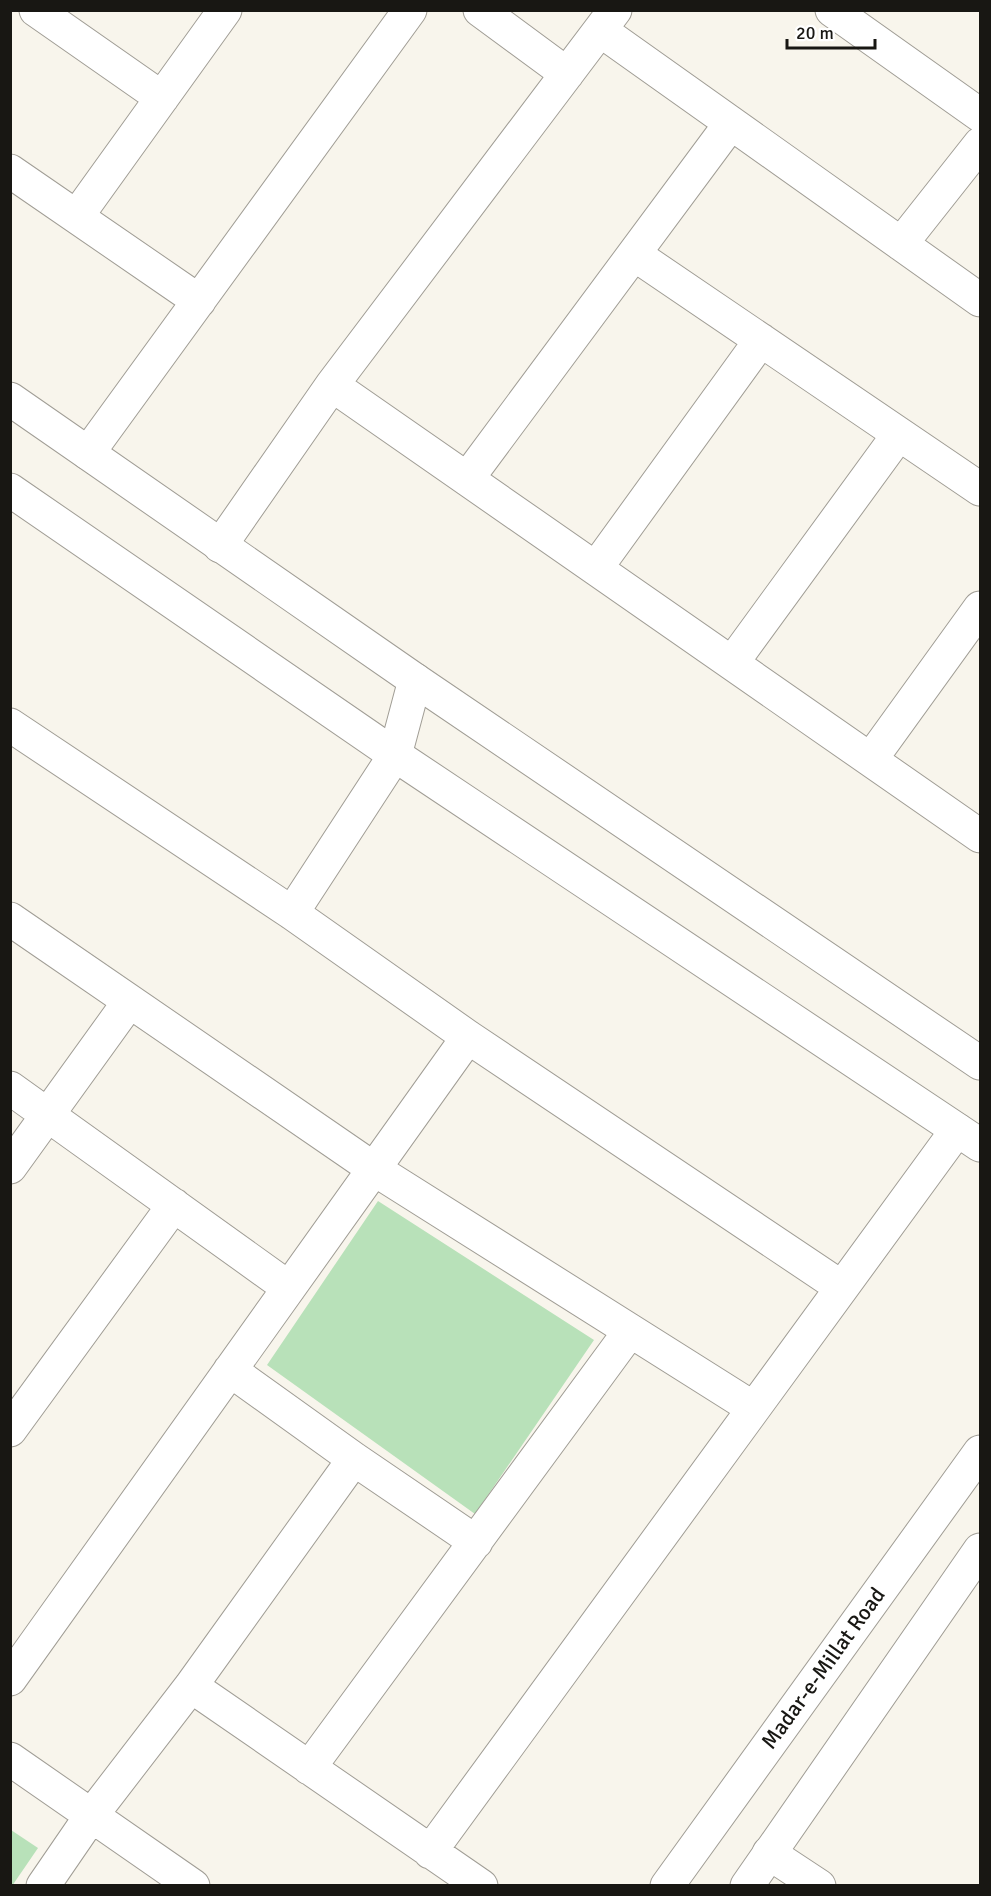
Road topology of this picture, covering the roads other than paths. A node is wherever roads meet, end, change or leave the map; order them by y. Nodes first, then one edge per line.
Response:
1 (36, 10) edge
2 (225, 10) edge
3 (410, 10) edge
4 (480, 10) edge
5 (832, 10) edge
6 (607, 20) edge
7 (567, 74) junction
8 (162, 98) junction
9 (981, 115) edge
10 (731, 123) junction
11 (981, 144) edge
12 (10, 171) edge
13 (76, 216) junction
14 (901, 244) junction
15 (634, 254) junction
16 (981, 300) edge
17 (199, 301) junction
18 (761, 340) junction
19 (332, 385) junction
20 (10, 399) edge
21 (899, 434) junction
22 (88, 453) junction
23 (467, 479) junction
24 (981, 489) edge
25 (10, 490) edge
26 (220, 546) junction
27 (596, 568) junction
28 (981, 608) edge
29 (732, 663) junction
30 (415, 680) junction
31 (10, 726) edge
32 (395, 755) junction
33 (871, 759) junction
34 (981, 836) edge
35 (292, 913) junction
36 (10, 919) edge
37 (129, 1002) junction
38 (468, 1037) junction
39 (981, 1063) edge
40 (10, 1088) edge
41 (48, 1115) junction
42 (969, 1138) edge
43 (10, 1167) edge
44 (374, 1169) junction
45 (174, 1205) junction
46 (841, 1287) junction
47 (289, 1288) junction
48 (630, 1331) junction
49 (230, 1370) junction
50 (753, 1408) junction
51 (10, 1430) edge
52 (981, 1452) edge
53 (354, 1459) junction
54 (476, 1542) junction
55 (981, 1550) edge
56 (10, 1679) edge
57 (191, 1686) junction
58 (10, 1759) edge
59 (309, 1768) junction
60 (91, 1816) junction
61 (430, 1852) junction
62 (769, 1853) junction
63 (43, 1886) edge
64 (193, 1886) edge
65 (481, 1886) edge
66 (667, 1886) edge
67 (747, 1886) edge
68 (819, 1886) edge

1 - 8 street
2 - 8 street
3 - 17 street
4 - 7 street
5 - 9 street
6 - 7 street
6 - 10 street
7 - 19 street
8 - 13 street
10 - 14 street
10 - 15 street
11 - 14 street
12 - 13 street
13 - 17 street
14 - 16 street
15 - 18 street
15 - 23 street
17 - 22 street
18 - 21 street
18 - 27 street
19 - 23 street
19 - 26 street
20 - 22 street
21 - 24 street
21 - 29 street
22 - 26 street
23 - 27 street
25 - 32 street
26 - 30 street
27 - 29 street
28 - 33 street
29 - 33 street
30 - 32 street
30 - 39 street
31 - 35 street
32 - 35 street
32 - 42 street
33 - 34 street
35 - 38 street
36 - 37 street
37 - 41 street
37 - 44 street
38 - 44 street
38 - 46 street
40 - 41 street
41 - 43 street
41 - 45 street
42 - 46 street
44 - 47 street
44 - 48 street
45 - 47 street
45 - 51 street
46 - 50 street
47 - 49 street
48 - 50 street
48 - 54 street
49 - 53 street
49 - 56 street
50 - 61 street
52 - 66 street, Madar-e-Millat Road
53 - 54 street
53 - 57 street
54 - 59 street
55 - 62 street
57 - 59 street
57 - 60 street
58 - 60 street
59 - 61 street
60 - 63 street
60 - 64 street
61 - 65 street
62 - 67 street
62 - 68 street

